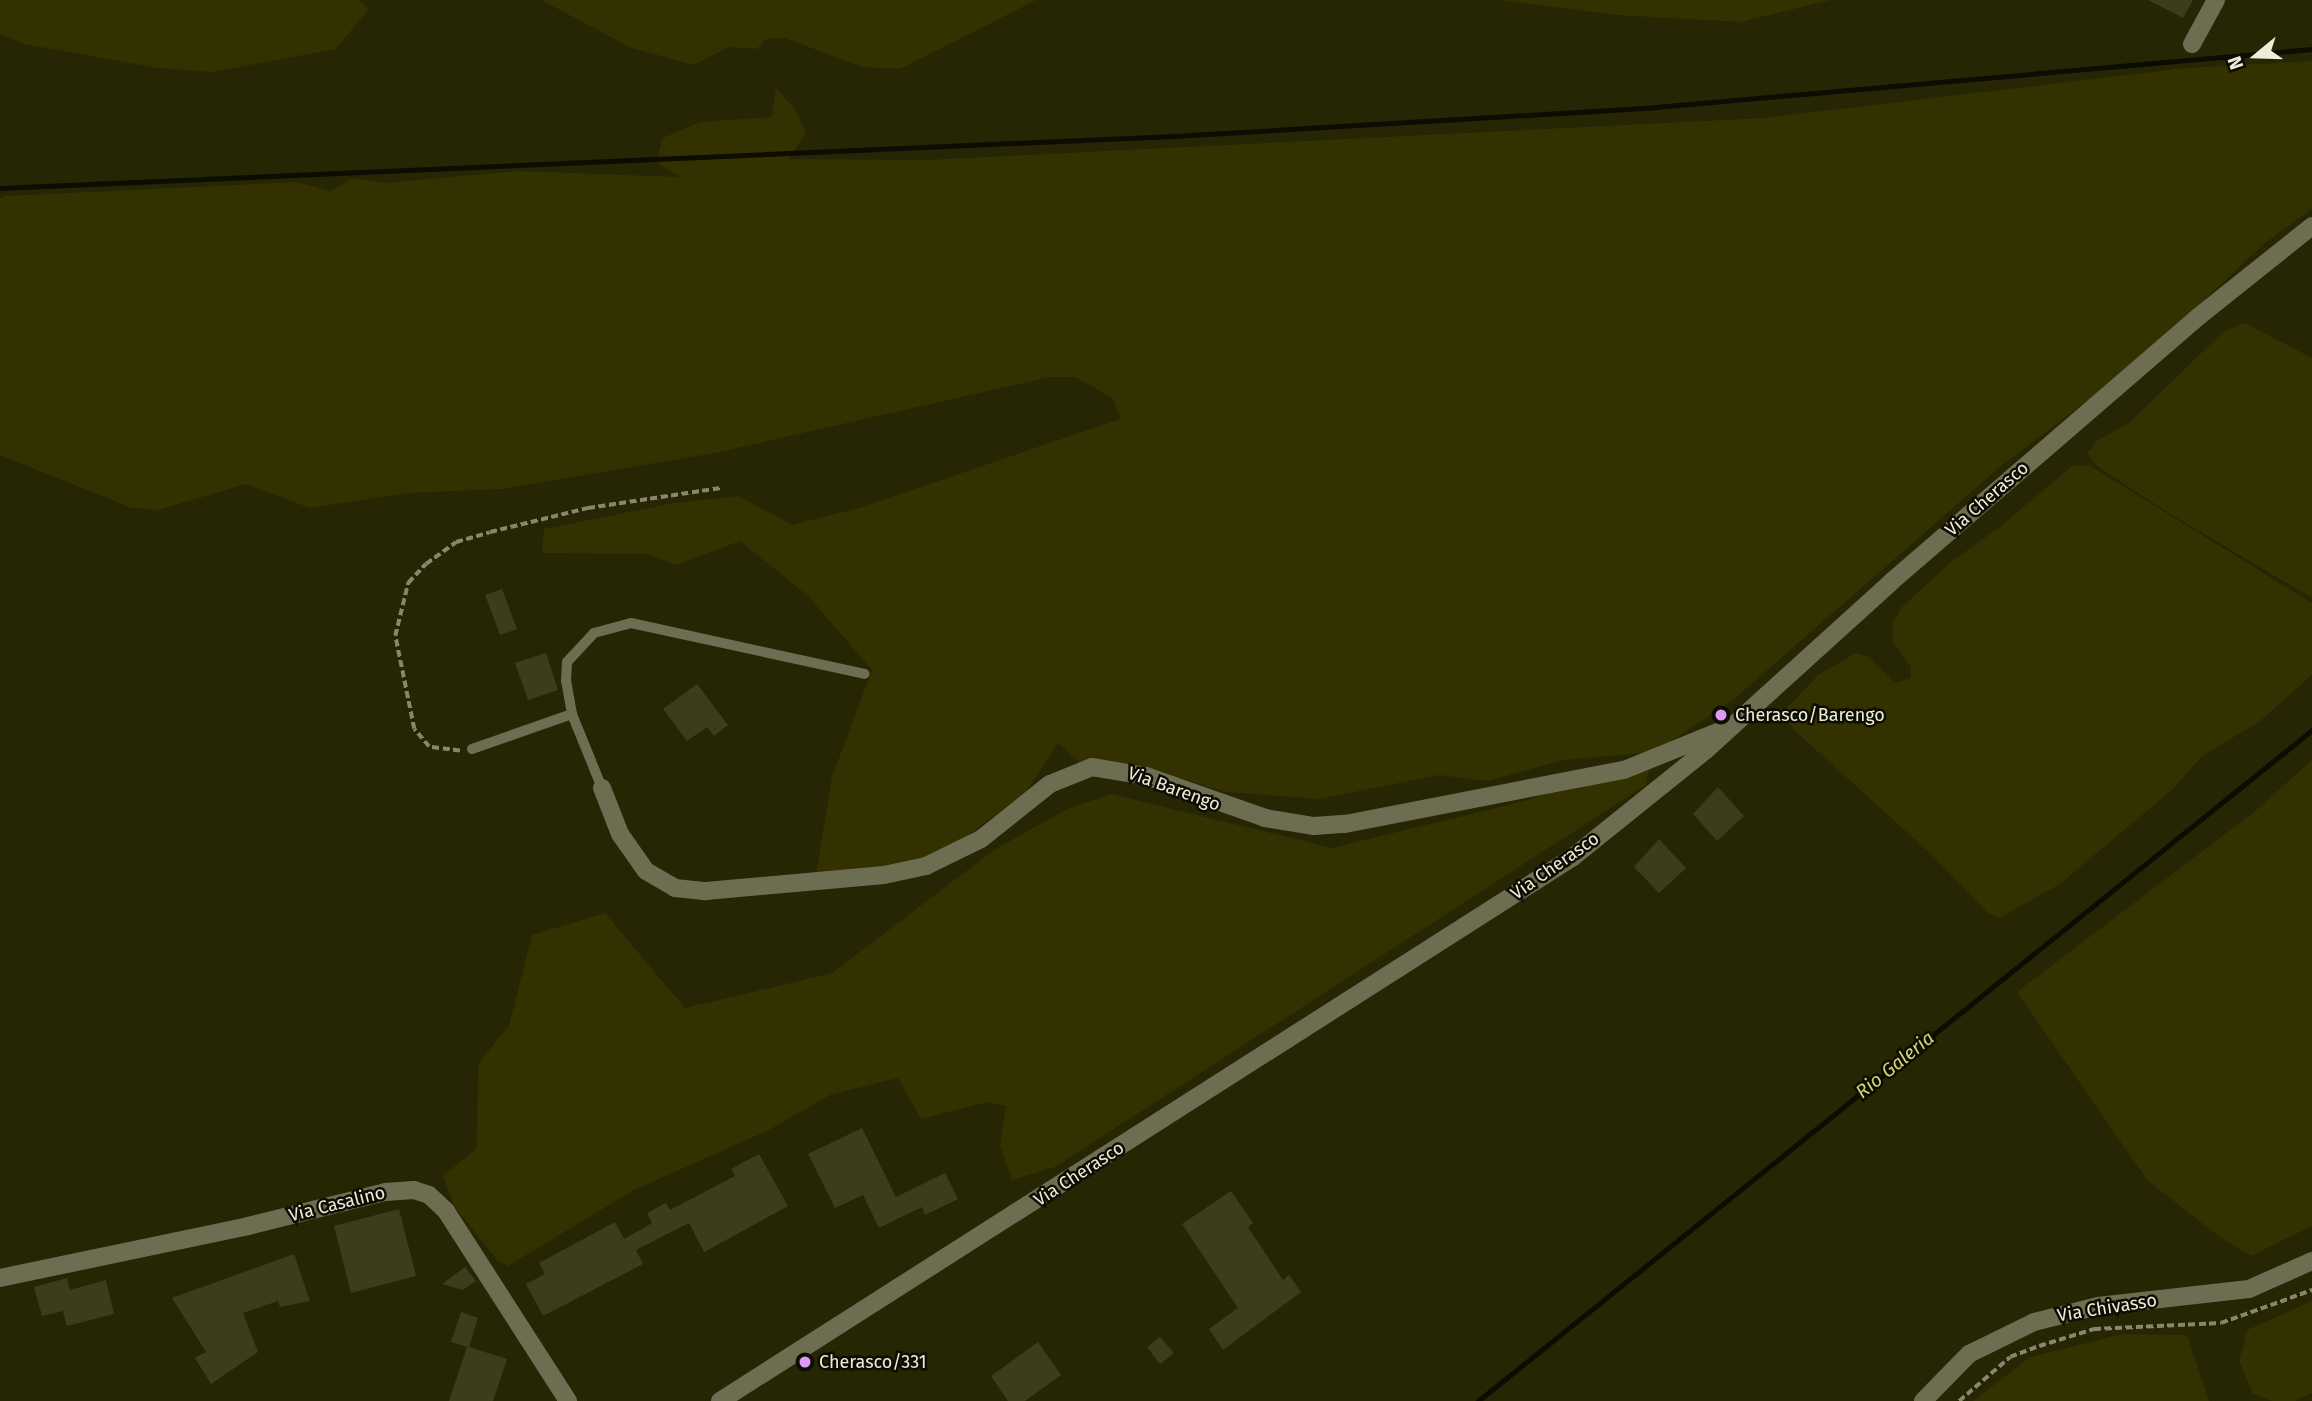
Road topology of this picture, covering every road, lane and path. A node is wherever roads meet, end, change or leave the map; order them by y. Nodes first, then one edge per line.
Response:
1 (2216, 0) edge
2 (2192, 44) dead end
3 (2312, 226) edge
4 (720, 488) dead end
5 (864, 674) dead end
6 (572, 714) junction
7 (1733, 726) junction
8 (472, 749) joint
9 (602, 788) joint
10 (2312, 1261) edge
11 (0, 1278) edge
12 (2312, 1290) edge
13 (568, 1401) edge
14 (720, 1401) edge
15 (1923, 1401) edge
16 (1959, 1401) edge

1 - 2 street
3 - 7 street, Via Cherasco
4 - 8 path
5 - 6 lane
6 - 8 lane
6 - 9 lane
7 - 9 street, Via Barengo
7 - 14 street, Via Cherasco
10 - 15 street, Via Chivasso
11 - 13 street, Via Casalino
12 - 16 path

